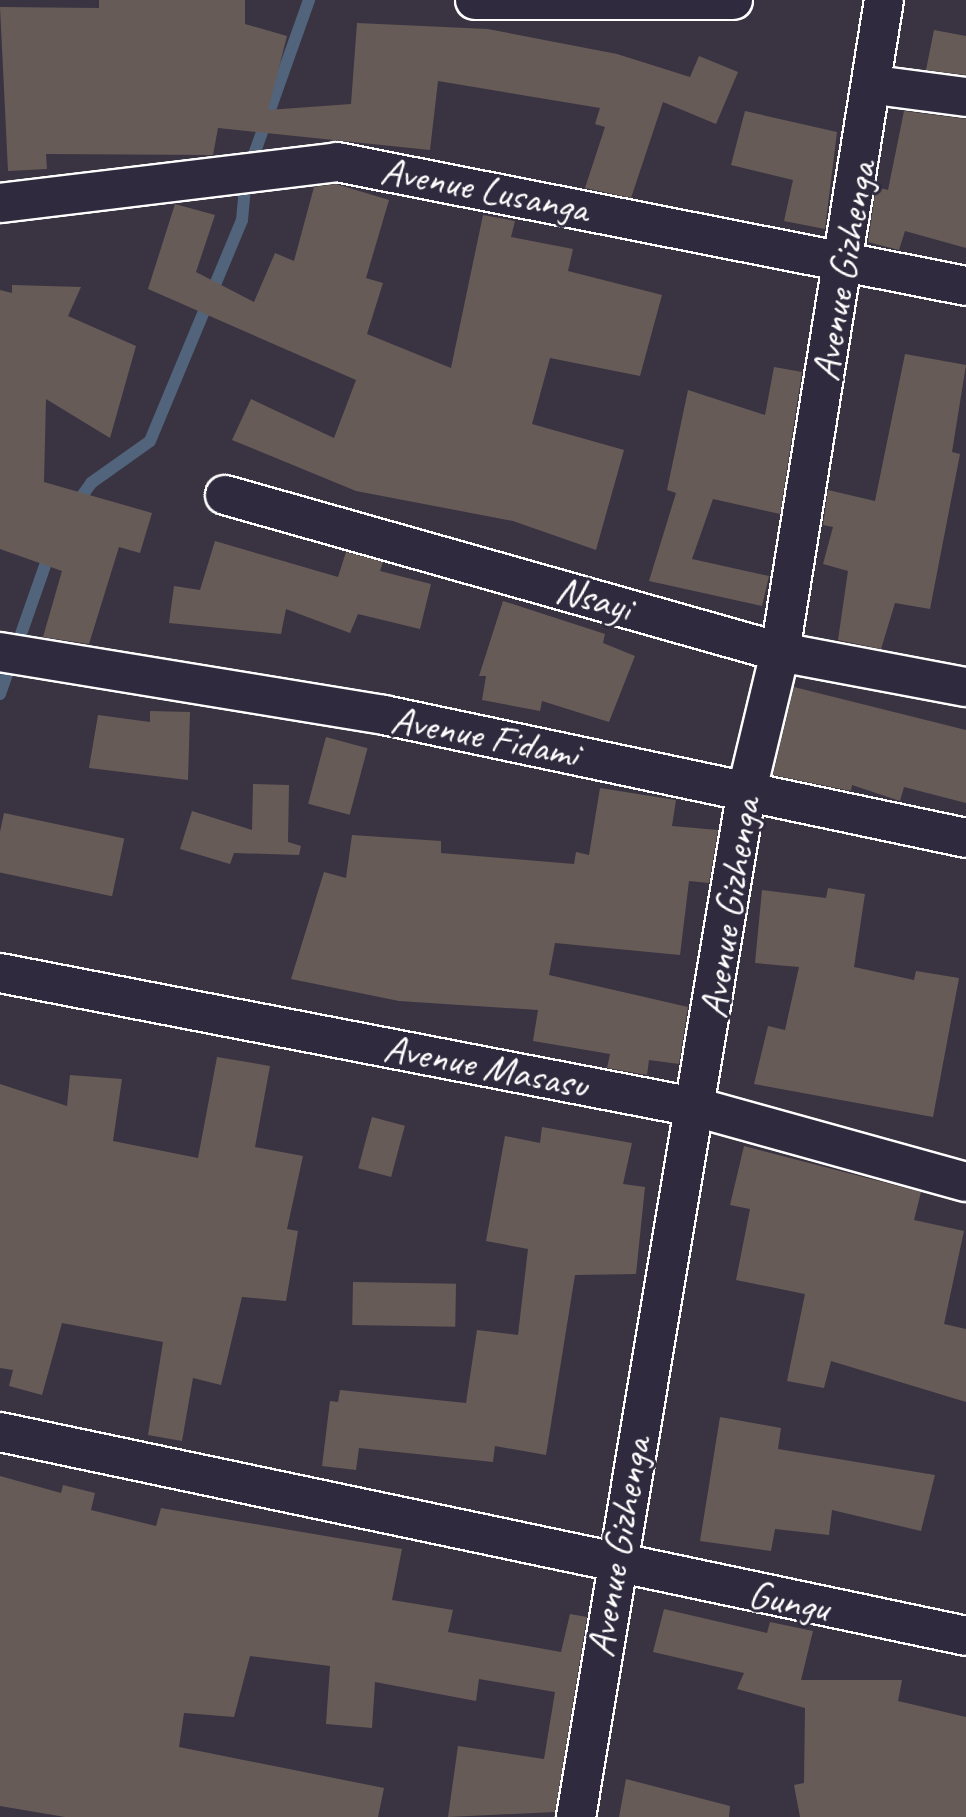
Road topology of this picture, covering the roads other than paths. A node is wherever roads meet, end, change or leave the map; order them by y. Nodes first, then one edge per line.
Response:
1 (475, 0) edge
2 (733, 0) edge
3 (884, 0) edge
4 (875, 85) junction
5 (966, 97) edge
6 (0, 203) edge
7 (843, 263) junction
8 (966, 286) edge
9 (225, 495) dead end
10 (0, 652) edge
11 (780, 652) junction
12 (966, 687) edge
13 (746, 794) junction
14 (966, 838) edge
15 (0, 973) edge
16 (699, 1108) junction
17 (966, 1182) edge
18 (0, 1432) edge
19 (612, 1566) junction
20 (966, 1636) edge
21 (576, 1817) edge

1 - 2 street
3 - 4 street, Avenue Gizhenga
4 - 5 street
4 - 7 street, Avenue Gizhenga
6 - 7 street, Avenue Lusanga
7 - 8 street, Avenue Lusanga
7 - 11 street, Avenue Gizhenga
9 - 11 street, Nsayi
10 - 13 street, Avenue Fidami
11 - 12 street, Nsayi
11 - 13 street, Avenue Gizhenga
13 - 14 street, Avenue Fidami
13 - 16 street, Avenue Gizhenga
15 - 16 street, Avenue Masasu
16 - 17 street, Avenue Masasu
16 - 19 street, Avenue Gizhenga
18 - 19 street, Gungu
19 - 20 street, Gungu
19 - 21 street, Avenue Gizhenga

